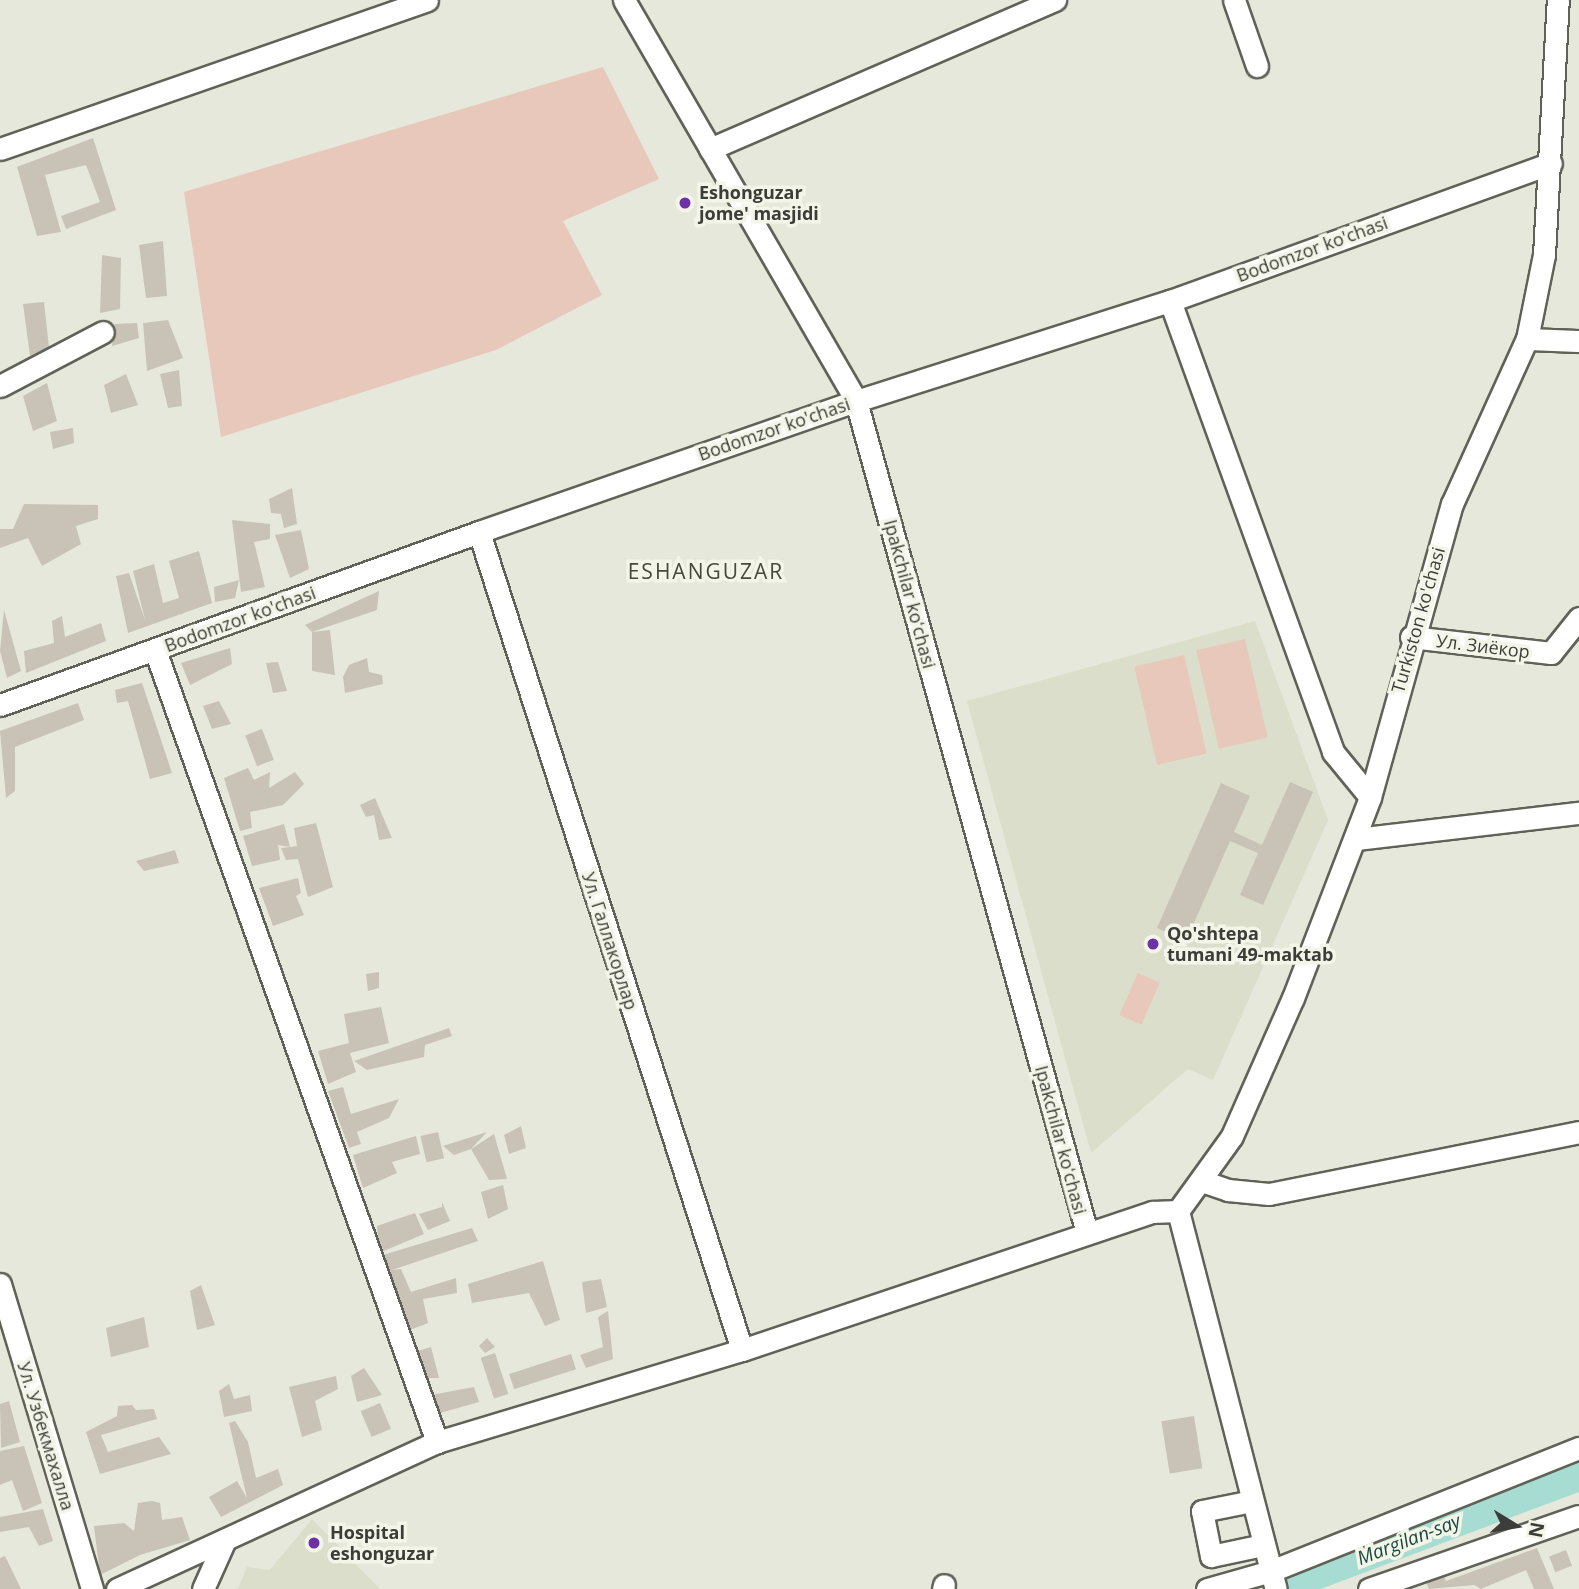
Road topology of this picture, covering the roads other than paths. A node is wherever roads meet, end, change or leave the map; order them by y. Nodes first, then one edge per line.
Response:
1 (427, 0) edge
2 (624, 0) edge
3 (1055, 0) edge
4 (1234, 0) edge
5 (1558, 0) edge
6 (1257, 66) dead end
7 (0, 149) edge
8 (710, 149) junction
9 (1551, 163) junction
10 (1170, 301) junction
11 (103, 332) dead end
12 (1527, 339) junction
13 (1579, 341) edge
14 (0, 386) edge
15 (856, 401) junction
16 (479, 532) junction
17 (1579, 618) edge
18 (1411, 637) junction
19 (155, 650) junction
20 (0, 705) edge
21 (1370, 797) junction
22 (1579, 813) edge
23 (1356, 839) junction
24 (1579, 1132) edge
25 (1202, 1181) junction
26 (1178, 1211) junction
27 (1087, 1233) junction
28 (0, 1284) edge
29 (742, 1350) junction
30 (437, 1442) junction
31 (1579, 1448) edge
32 (1252, 1501) junction
33 (1579, 1516) edge
34 (224, 1542) junction
35 (1211, 1556) junction
36 (1269, 1566) edge
37 (1214, 1587) edge
38 (92, 1589) edge
39 (117, 1589) edge
40 (203, 1589) edge
41 (1369, 1589) edge

1 - 7 street
2 - 8 street, Ipakchilar koʻchasi
3 - 8 street
4 - 6 street
5 - 9 street, Turkiston ko'chasi
8 - 15 street, Ipakchilar koʻchasi
9 - 10 street, Bodomzor ko'chasi
9 - 12 street, Turkiston ko'chasi
10 - 15 street, Bodomzor ko'chasi
10 - 21 street
11 - 14 street
12 - 13 street
12 - 18 street, Turkiston ko'chasi
15 - 16 street, Bodomzor ko'chasi
15 - 27 street, Ipakchilar koʻchasi
16 - 19 street, Bodomzor ko'chasi
16 - 29 street, Ул. Галлакорлар
17 - 18 street, Ул. Зиёкор
18 - 21 street, Turkiston ko'chasi
19 - 20 street, Bodomzor ko'chasi
19 - 30 street
21 - 23 street, Turkiston ko'chasi
22 - 23 street
23 - 25 street, Turkiston ko'chasi
24 - 25 street
25 - 26 street, Turkiston ko'chasi
26 - 27 street
26 - 32 street
27 - 29 street
28 - 38 street, Ул. Узбекмахалла
29 - 30 street
30 - 34 street
31 - 36 street
32 - 35 street
32 - 36 street
33 - 41 street
34 - 39 street
34 - 40 street
35 - 36 street
35 - 37 street
36 - 37 street

